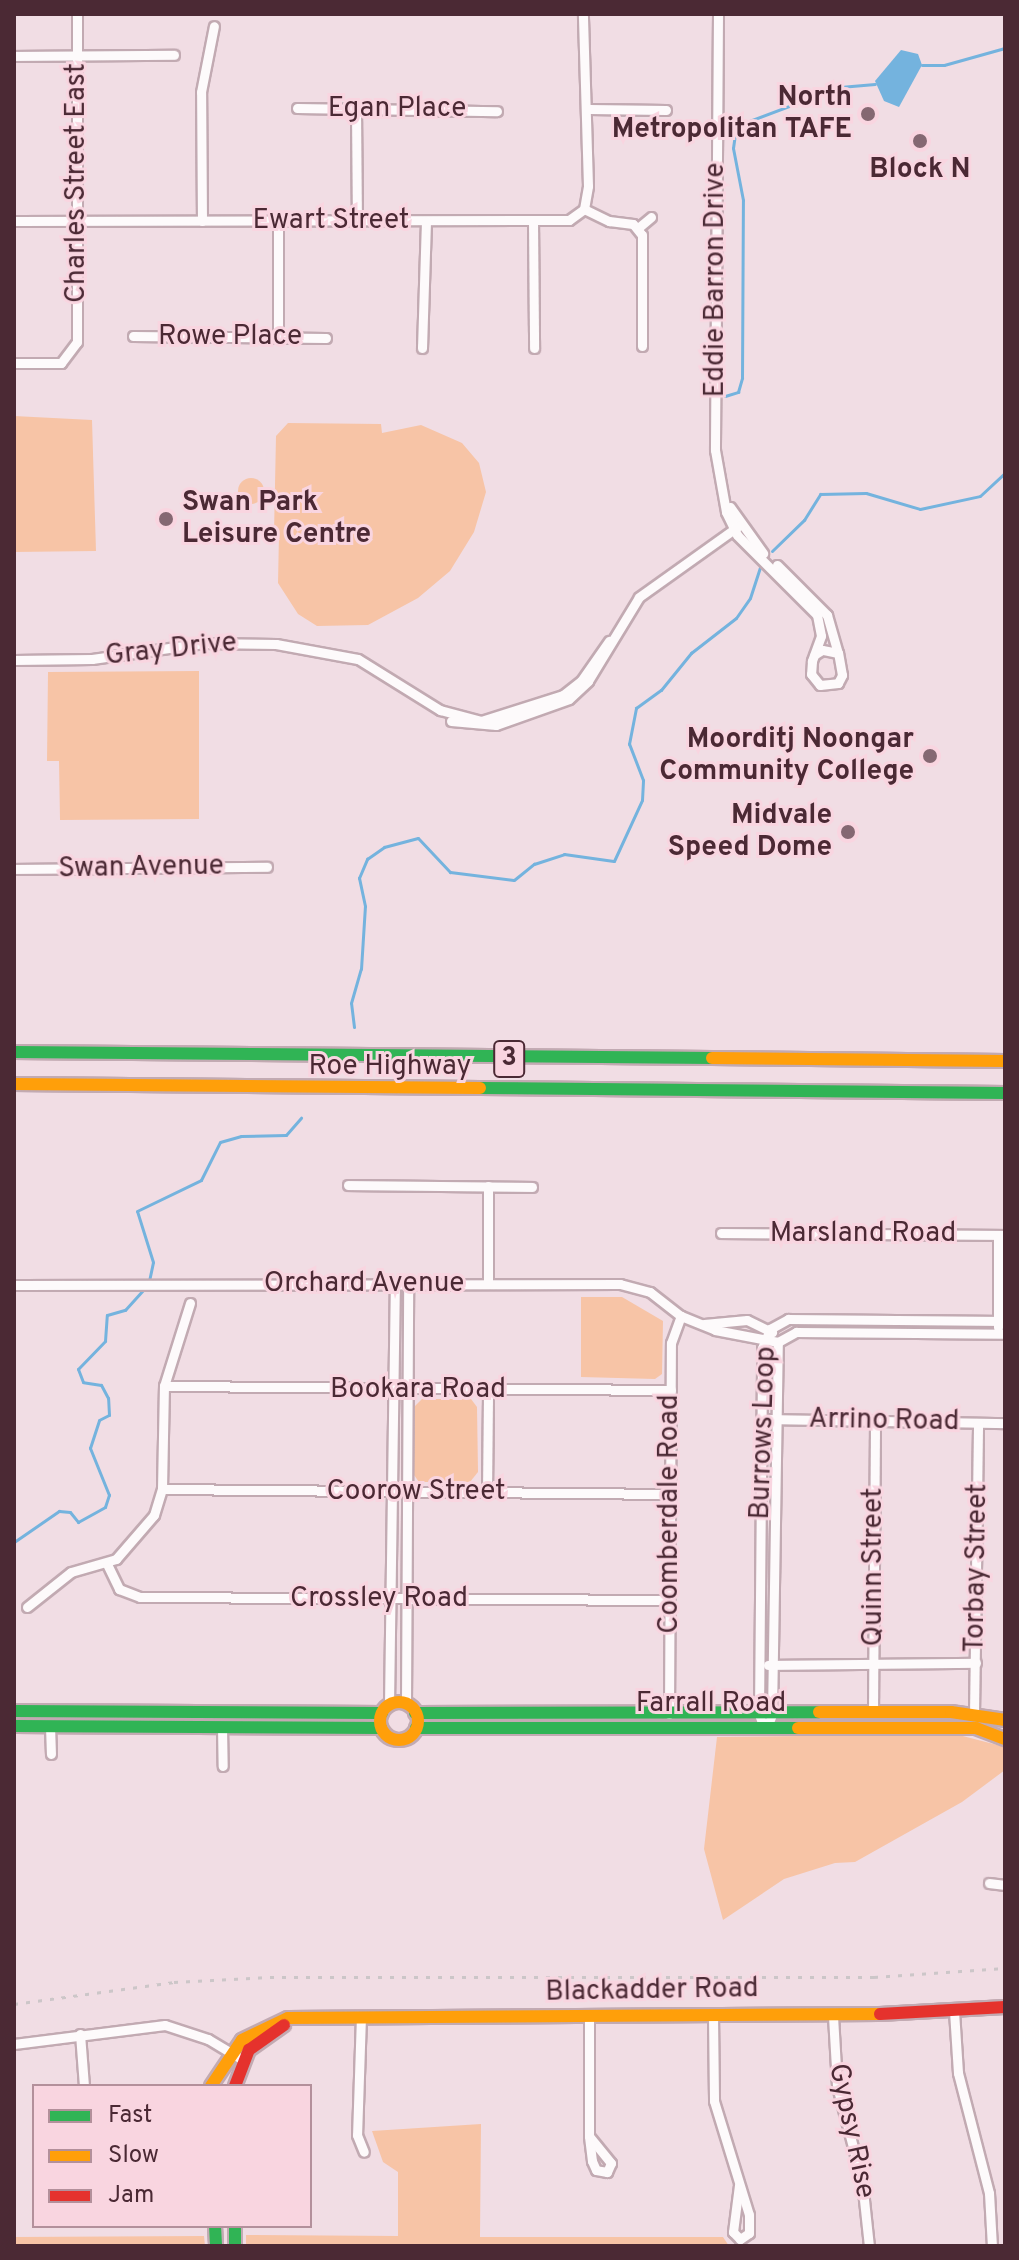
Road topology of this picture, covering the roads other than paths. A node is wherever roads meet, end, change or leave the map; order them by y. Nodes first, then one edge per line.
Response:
1 (77, 14) edge
2 (595, 14) edge
3 (718, 14) edge
4 (583, 15) edge
5 (214, 26) dead end
6 (174, 55) dead end
7 (14, 56) edge
8 (78, 56) junction
9 (297, 108) dead end
10 (589, 109) junction
11 (356, 110) junction
12 (666, 110) dead end
13 (497, 111) dead end
14 (584, 209) junction
15 (651, 217) dead end
16 (357, 220) junction
17 (14, 221) edge
18 (76, 221) junction
19 (202, 221) junction
20 (278, 221) junction
21 (426, 221) junction
22 (533, 221) junction
23 (638, 228) junction
24 (278, 335) junction
25 (133, 336) dead end
26 (326, 338) dead end
27 (642, 346) dead end
28 (422, 348) dead end
29 (534, 348) dead end
30 (14, 363) edge
31 (739, 530) junction
32 (838, 653) junction
33 (814, 655) junction
34 (14, 660) edge
35 (267, 867) dead end
36 (14, 869) edge
37 (14, 1052) edge
38 (1005, 1061) edge
39 (14, 1084) edge
40 (1005, 1093) edge
41 (348, 1185) dead end
42 (488, 1186) junction
43 (532, 1187) dead end
44 (721, 1233) dead end
45 (1002, 1235) edge
46 (488, 1283) junction
47 (14, 1285) edge
48 (395, 1285) junction
49 (408, 1285) junction
50 (190, 1303) dead end
51 (681, 1316) junction
52 (813, 1319) junction
53 (857, 1320) junction
54 (906, 1320) junction
55 (950, 1321) junction
56 (1001, 1321) edge
57 (812, 1332) junction
58 (857, 1333) junction
59 (905, 1333) junction
60 (767, 1334) junction
61 (950, 1334) junction
62 (1001, 1334) edge
63 (779, 1341) junction
64 (164, 1386) junction
65 (394, 1390) junction
66 (407, 1390) junction
67 (671, 1390) junction
68 (488, 1391) junction
69 (762, 1419) junction
70 (774, 1419) junction
71 (875, 1421) junction
72 (978, 1423) junction
73 (1005, 1423) edge
74 (393, 1442) junction
75 (406, 1442) junction
76 (762, 1473) junction
77 (774, 1473) junction
78 (162, 1489) junction
79 (393, 1492) junction
80 (406, 1492) junction
81 (487, 1492) junction
82 (671, 1494) junction
83 (761, 1520) junction
84 (774, 1520) junction
85 (393, 1547) junction
86 (406, 1547) junction
87 (107, 1564) junction
88 (760, 1567) junction
89 (773, 1567) junction
90 (392, 1599) junction
91 (406, 1599) junction
92 (669, 1600) junction
93 (27, 1607) dead end
94 (761, 1615) junction
95 (773, 1615) junction
96 (392, 1656) junction
97 (406, 1656) junction
98 (976, 1663) junction
99 (874, 1664) junction
100 (760, 1665) junction
101 (772, 1665) junction
102 (411, 1708) junction
103 (386, 1709) junction
104 (14, 1711) edge
105 (33, 1711) junction
106 (97, 1712) junction
107 (148, 1712) junction
108 (355, 1713) junction
109 (873, 1713) junction
110 (669, 1714) junction
111 (766, 1714) junction
112 (974, 1714) junction
113 (1005, 1720) edge
114 (14, 1726) edge
115 (33, 1726) junction
116 (50, 1726) junction
117 (97, 1726) junction
118 (149, 1726) junction
119 (222, 1727) junction
120 (355, 1728) junction
121 (381, 1728) junction
122 (416, 1728) junction
123 (766, 1728) junction
124 (1005, 1739) edge
125 (51, 1754) dead end
126 (223, 1766) dead end
127 (989, 1883) dead end
128 (1005, 1885) edge
129 (1005, 2007) edge
130 (954, 2011) junction
131 (361, 2016) junction
132 (713, 2016) junction
133 (833, 2016) junction
134 (589, 2017) junction
135 (298, 2018) junction
136 (80, 2034) junction
137 (14, 2044) edge
138 (232, 2052) junction
139 (243, 2060) junction
140 (84, 2084) edge
141 (212, 2084) edge
142 (236, 2084) edge
143 (589, 2136) dead end
144 (364, 2152) dead end
145 (739, 2185) junction
146 (869, 2246) edge
147 (992, 2246) edge

1 - 8 street, Charles Street East
2 - 4 street
3 - 31 street, Eddie Barron Drive
4 - 10 street
5 - 19 street
6 - 8 street
7 - 8 street
8 - 18 street, Charles Street East
9 - 11 street, Egan Place
10 - 12 street
10 - 14 street
11 - 13 street, Egan Place
11 - 16 street
14 - 22 street, Ewart Street
14 - 23 street
15 - 23 street
16 - 20 street, Ewart Street
16 - 21 street, Ewart Street
17 - 18 street, Ewart Street
18 - 19 street, Ewart Street
18 - 30 street, Charles Street East
19 - 20 street, Ewart Street
20 - 24 street
21 - 22 street, Ewart Street
21 - 28 street
22 - 29 street
23 - 27 street
24 - 25 street, Rowe Place
24 - 26 street, Rowe Place
31 - 32 street, Eddie Barron Drive
31 - 33 street, Eddie Barron Drive
31 - 34 street, Gray Drive
32 - 33 street
32 - 33 street, Eddie Barron Drive
35 - 36 street, Swan Avenue
37 - 38 main road, Roe Highway / 3
39 - 40 main road, Roe Highway / 3
41 - 42 street
42 - 43 street
42 - 46 street
44 - 45 street, Marsland Road
45 - 56 street
46 - 49 street, Orchard Avenue
46 - 51 street, Orchard Avenue
47 - 48 street, Orchard Avenue
48 - 49 street, Orchard Avenue
48 - 65 street
49 - 66 street
50 - 64 street
51 - 60 street, Orchard Avenue
51 - 67 street, Coomberdale Road
52 - 53 street, Burrows Loop
52 - 57 street
52 - 60 street, Burrows Loop
53 - 54 street, Burrows Loop
53 - 58 street
54 - 55 street, Burrows Loop
54 - 59 street
55 - 56 street, Burrows Loop
55 - 61 street
56 - 62 street
57 - 58 street, Burrows Loop
57 - 63 street, Burrows Loop
58 - 59 street, Burrows Loop
59 - 61 street, Burrows Loop
60 - 63 street
60 - 69 street, Burrows Loop
61 - 62 street, Burrows Loop
63 - 70 street, Burrows Loop
64 - 65 street, Bookara Road
64 - 78 street
65 - 66 street, Bookara Road
65 - 74 street
66 - 68 street, Bookara Road
66 - 75 street
67 - 68 street, Bookara Road
67 - 82 street, Coomberdale Road
68 - 81 street
69 - 70 street, Arrino Road
69 - 76 street, Burrows Loop
70 - 71 street, Arrino Road
70 - 77 street, Burrows Loop
71 - 72 street, Arrino Road
71 - 99 street, Quinn Street
72 - 73 street, Arrino Road
72 - 98 street, Torbay Street
74 - 75 street
74 - 79 street
75 - 80 street
76 - 77 street
76 - 83 street, Burrows Loop
77 - 84 street, Burrows Loop
78 - 79 street, Coorow Street
78 - 87 street
79 - 80 street, Coorow Street
79 - 85 street
80 - 81 street, Coorow Street
80 - 86 street
81 - 82 street, Coorow Street
82 - 92 street, Coomberdale Road
83 - 84 street
83 - 88 street, Burrows Loop
84 - 89 street, Burrows Loop
85 - 86 street
85 - 90 street
86 - 91 street
87 - 90 street, Crossley Road
87 - 93 street
88 - 89 street
88 - 94 street, Burrows Loop
89 - 95 street, Burrows Loop
90 - 91 street, Crossley Road
90 - 96 street
91 - 92 street, Crossley Road
91 - 97 street
92 - 110 street, Coomberdale Road
94 - 95 street
94 - 100 street, Burrows Loop
95 - 101 street, Burrows Loop
96 - 97 street
96 - 103 street
97 - 102 street
98 - 99 street
98 - 112 street, Torbay Street
99 - 101 street
99 - 109 street, Quinn Street
100 - 101 street
100 - 111 street, Burrows Loop
101 - 111 street, Burrows Loop
102 - 103 main road
102 - 110 main road, Farrall Road
102 - 122 main road
103 - 108 main road
103 - 121 main road
104 - 105 main road
105 - 106 main road
105 - 115 main road
106 - 107 main road
106 - 117 main road
107 - 108 main road
107 - 118 main road
108 - 120 main road
109 - 111 main road, Farrall Road
109 - 112 main road, Farrall Road
110 - 111 main road, Farrall Road
111 - 123 street, Burrows Loop
112 - 113 main road, Farrall Road
114 - 115 main road
115 - 116 main road
116 - 117 main road
116 - 125 street
117 - 118 main road
118 - 119 main road
119 - 120 main road
119 - 126 street
120 - 121 main road
121 - 122 main road
122 - 123 main road, Farrall Road
123 - 124 main road, Farrall Road
127 - 128 street
129 - 130 main road, Blackadder Road
130 - 133 main road, Blackadder Road
130 - 147 street
131 - 134 main road, Blackadder Road
131 - 135 main road, Blackadder Road
131 - 144 street
132 - 133 main road, Blackadder Road
132 - 134 main road, Blackadder Road
132 - 145 street
133 - 146 street, Gypsy Rise
134 - 143 street
135 - 138 main road, Blackadder Road
135 - 139 main road, Blackadder Road
136 - 137 street
136 - 138 street
136 - 140 street
138 - 139 street
138 - 141 main road, Blackadder Road
139 - 142 main road, Blackadder Road
145 - 145 street

